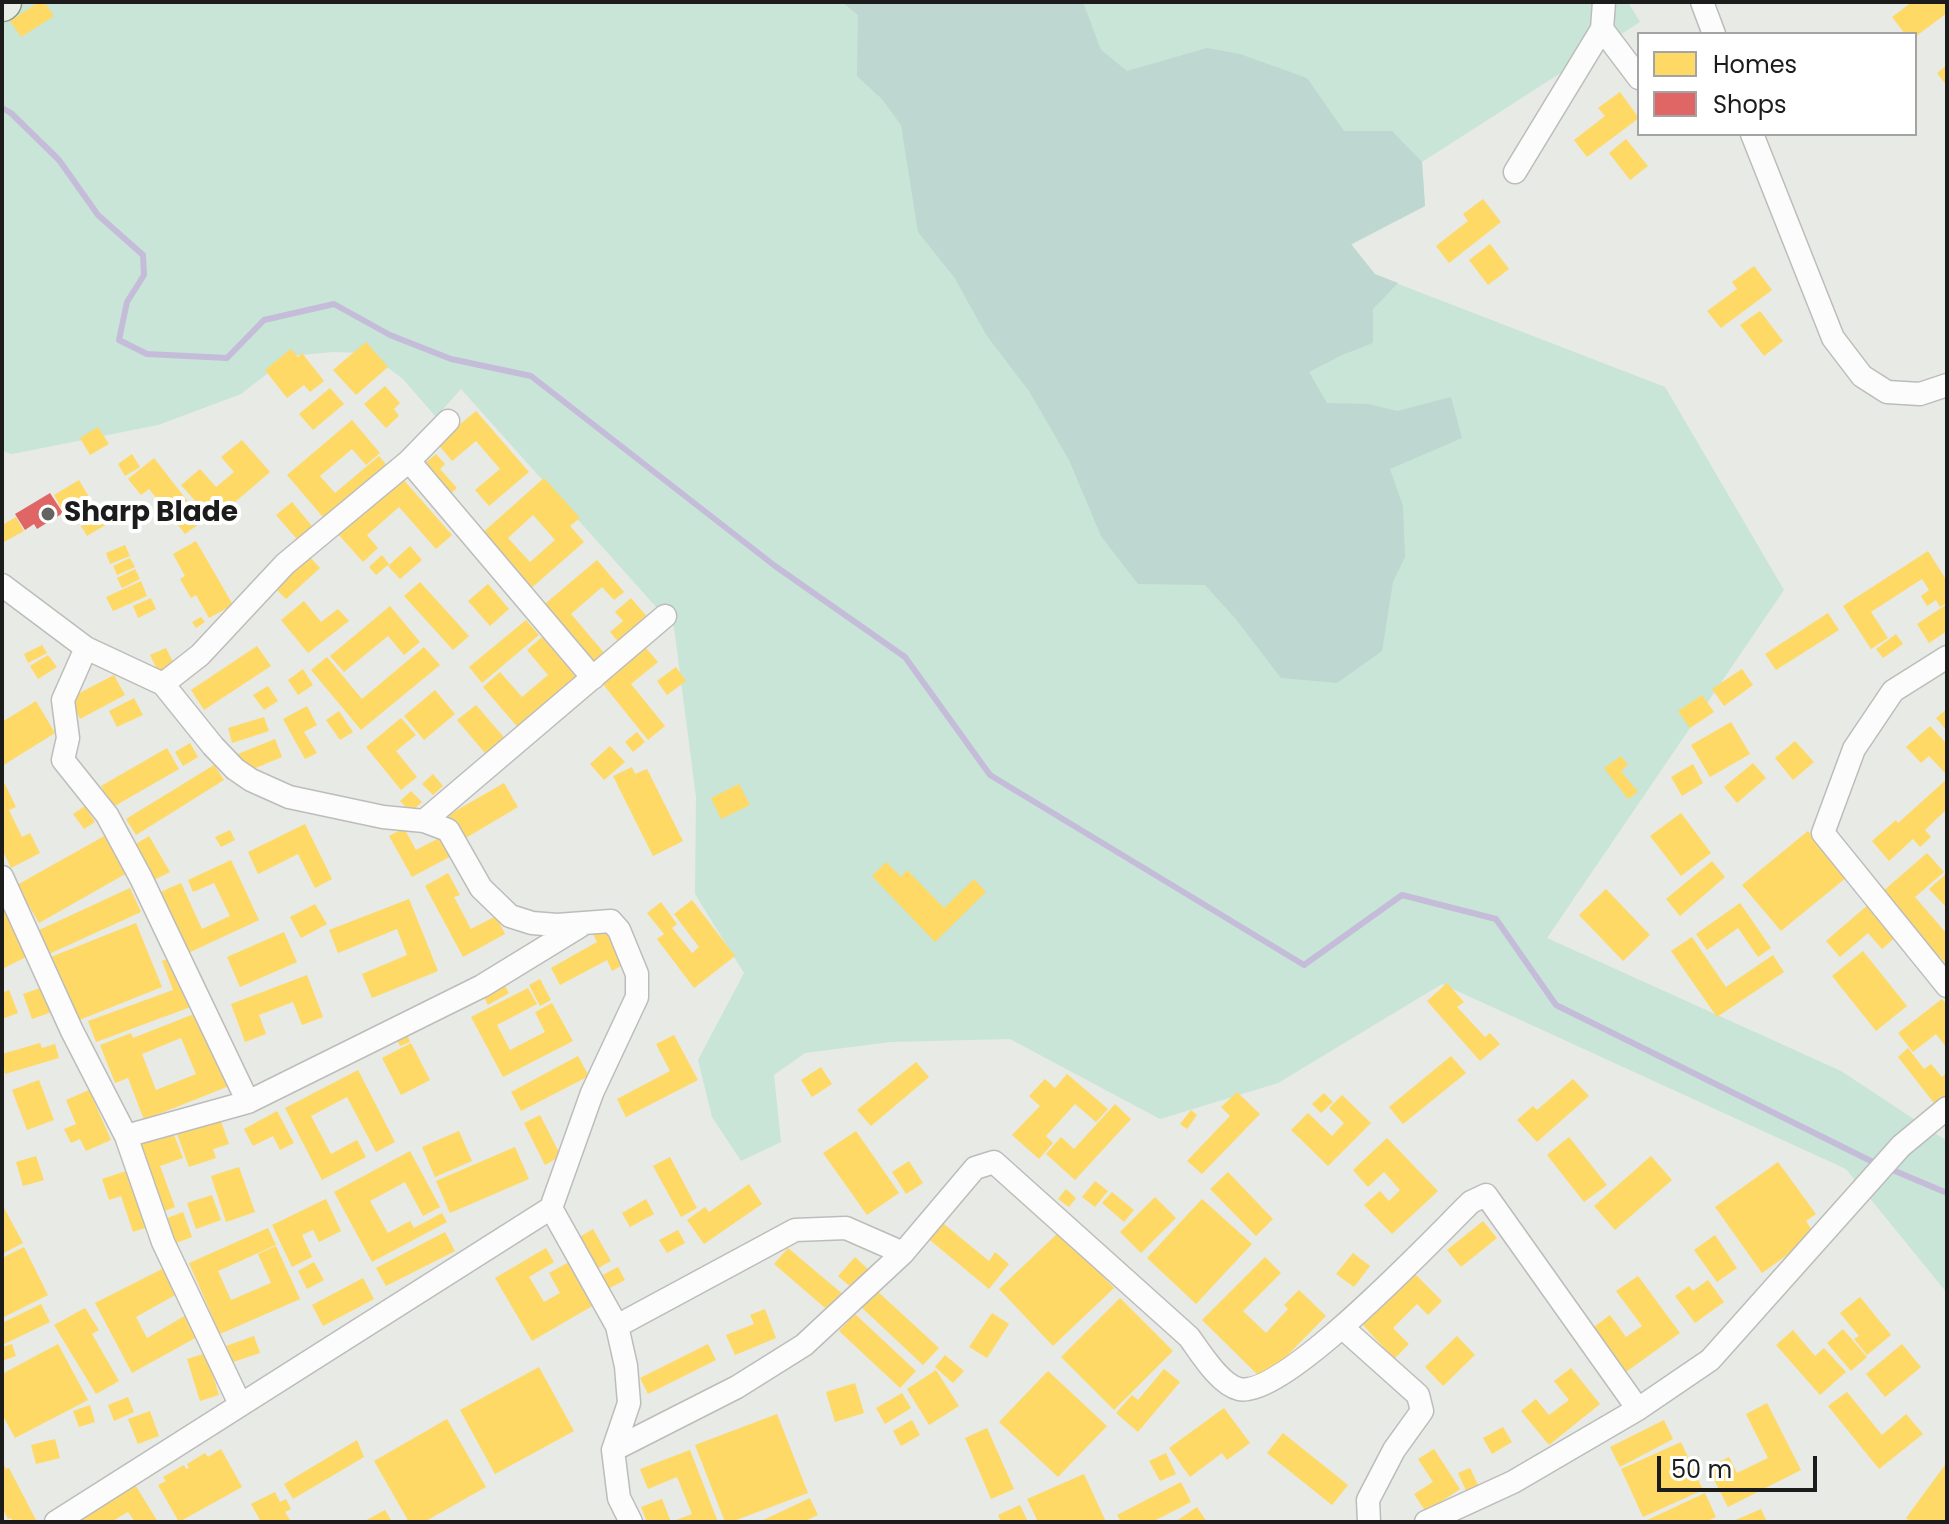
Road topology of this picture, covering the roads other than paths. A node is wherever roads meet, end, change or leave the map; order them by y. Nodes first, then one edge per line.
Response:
1 (1604, 2) edge
2 (1702, 2) edge
3 (1602, 29) junction
4 (1713, 32) edge
5 (1637, 75) edge
6 (1753, 136) edge
7 (1515, 172) dead end
8 (1947, 385) edge
9 (448, 421) dead end
10 (409, 461) junction
11 (2, 585) edge
12 (665, 616) dead end
13 (86, 648) junction
14 (1947, 657) edge
15 (593, 678) junction
16 (163, 684) junction
17 (424, 821) junction
18 (2, 877) edge
19 (585, 923) junction
20 (1947, 986) edge
21 (248, 1102) junction
22 (1947, 1108) edge
23 (126, 1136) junction
24 (551, 1208) junction
25 (903, 1253) junction
26 (617, 1326) junction
27 (1343, 1328) junction
28 (240, 1404) junction
29 (1638, 1409) junction
30 (613, 1450) junction
31 (56, 1522) edge
32 (631, 1522) edge
33 (1369, 1522) edge
34 (1426, 1522) edge

1 - 3 street
2 - 4 street
3 - 5 street
3 - 7 street
6 - 8 street
9 - 10 street
10 - 15 street
10 - 16 street
11 - 13 street
12 - 15 street
13 - 16 street
13 - 21 street
14 - 20 street
15 - 17 street
16 - 17 street
17 - 19 street
18 - 23 street
19 - 21 street
19 - 24 street
21 - 23 street
22 - 29 street
23 - 28 street
24 - 26 street
24 - 28 street
25 - 26 street
25 - 27 street
25 - 30 street
26 - 30 street
27 - 29 street
27 - 33 street
28 - 31 street
29 - 34 street
30 - 32 street

